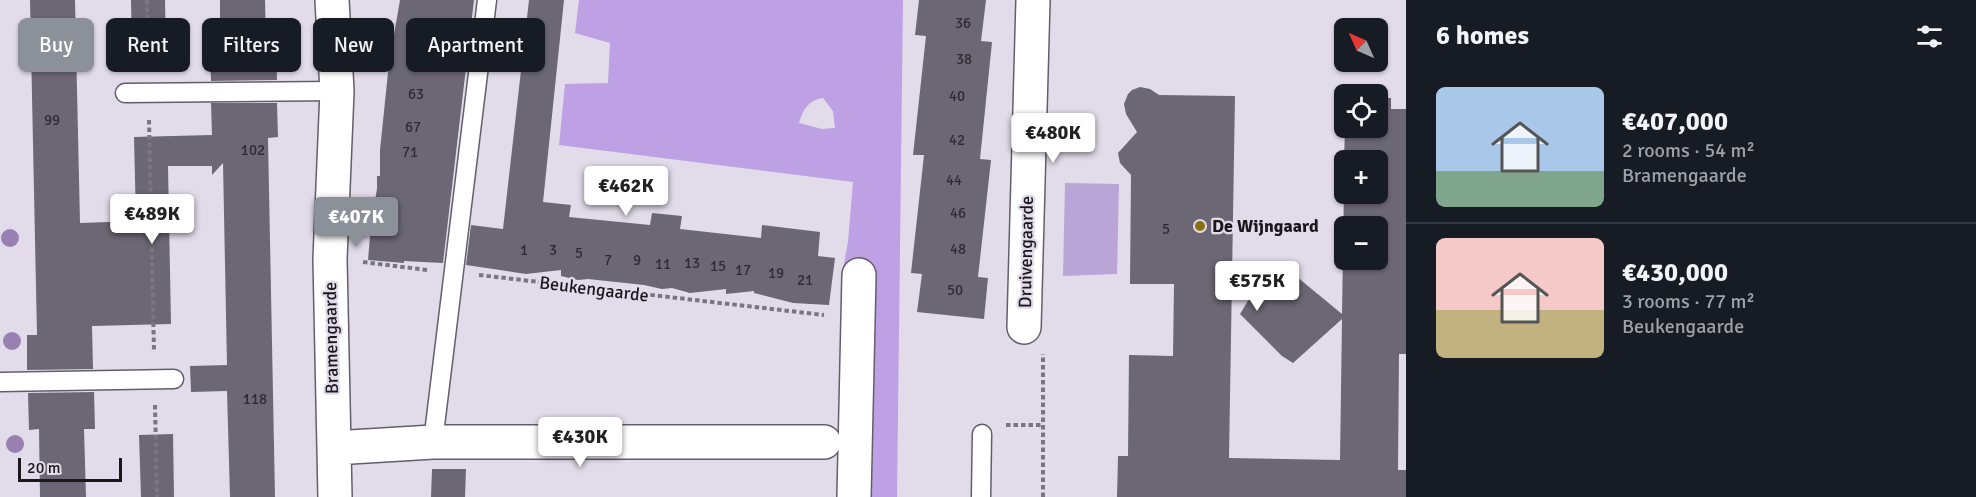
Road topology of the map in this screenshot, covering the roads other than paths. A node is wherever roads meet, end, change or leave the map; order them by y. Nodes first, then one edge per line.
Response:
1 (332, 0) edge
2 (487, 0) edge
3 (1033, 0) edge
4 (337, 91) junction
5 (125, 93) dead end
6 (859, 275) dead end
7 (1024, 327) road end
8 (174, 379) dead end
9 (0, 382) edge
10 (982, 434) dead end
11 (434, 442) junction
12 (824, 442) dead end
13 (334, 448) junction
14 (335, 497) edge
15 (854, 497) edge
16 (981, 497) edge

1 - 4 street, Bramengaarde
2 - 11 lane
3 - 7 street, Druivengaarde
4 - 5 lane
4 - 13 street, Bramengaarde
6 - 15 street
8 - 9 lane
10 - 16 lane
11 - 12 street
11 - 13 street
13 - 14 street, Bramengaarde

